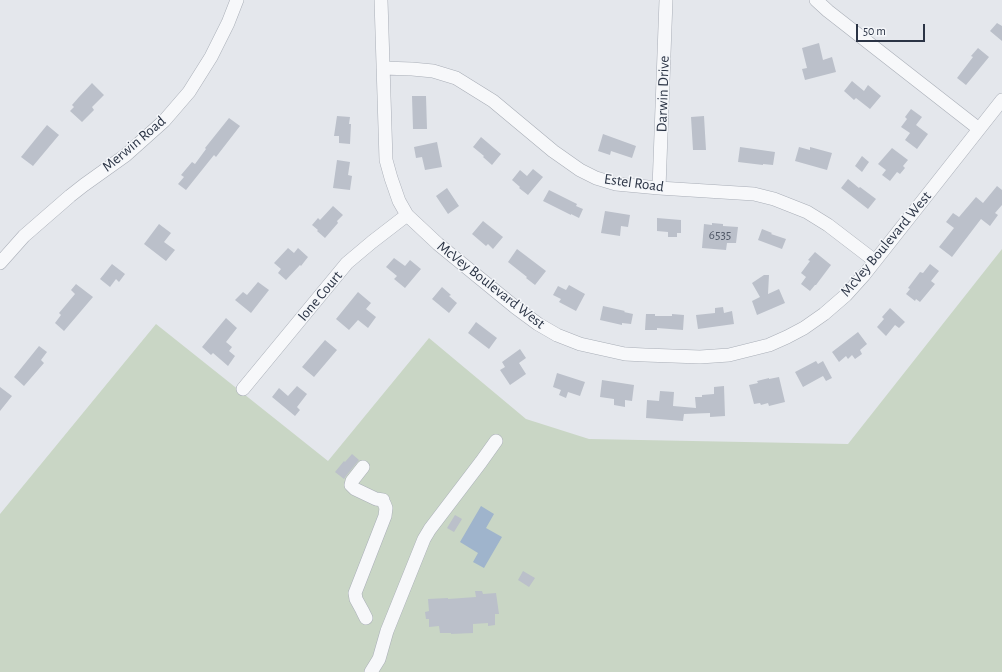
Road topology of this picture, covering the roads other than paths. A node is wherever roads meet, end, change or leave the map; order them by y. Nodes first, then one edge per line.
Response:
1 (237, 0) edge
2 (381, 0) edge
3 (666, 0) edge
4 (816, 0) edge
5 (383, 68) junction
6 (1002, 100) edge
7 (979, 129) junction
8 (659, 188) junction
9 (407, 215) junction
10 (876, 261) junction
11 (0, 263) edge
12 (243, 389) dead end
13 (496, 441) dead end
14 (363, 467) dead end
15 (366, 618) dead end
16 (371, 672) edge

1 - 11 street, Merwin Road
2 - 5 street, McVey Boulevard West
3 - 8 street, Darwin Drive
4 - 7 street
5 - 8 street, Estel Road
5 - 9 street, McVey Boulevard West
6 - 7 street, McVey Boulevard West
7 - 10 street, McVey Boulevard West
8 - 10 street, Estel Road
9 - 10 street, McVey Boulevard West
9 - 12 street, Ione Court
13 - 16 street
14 - 15 street

